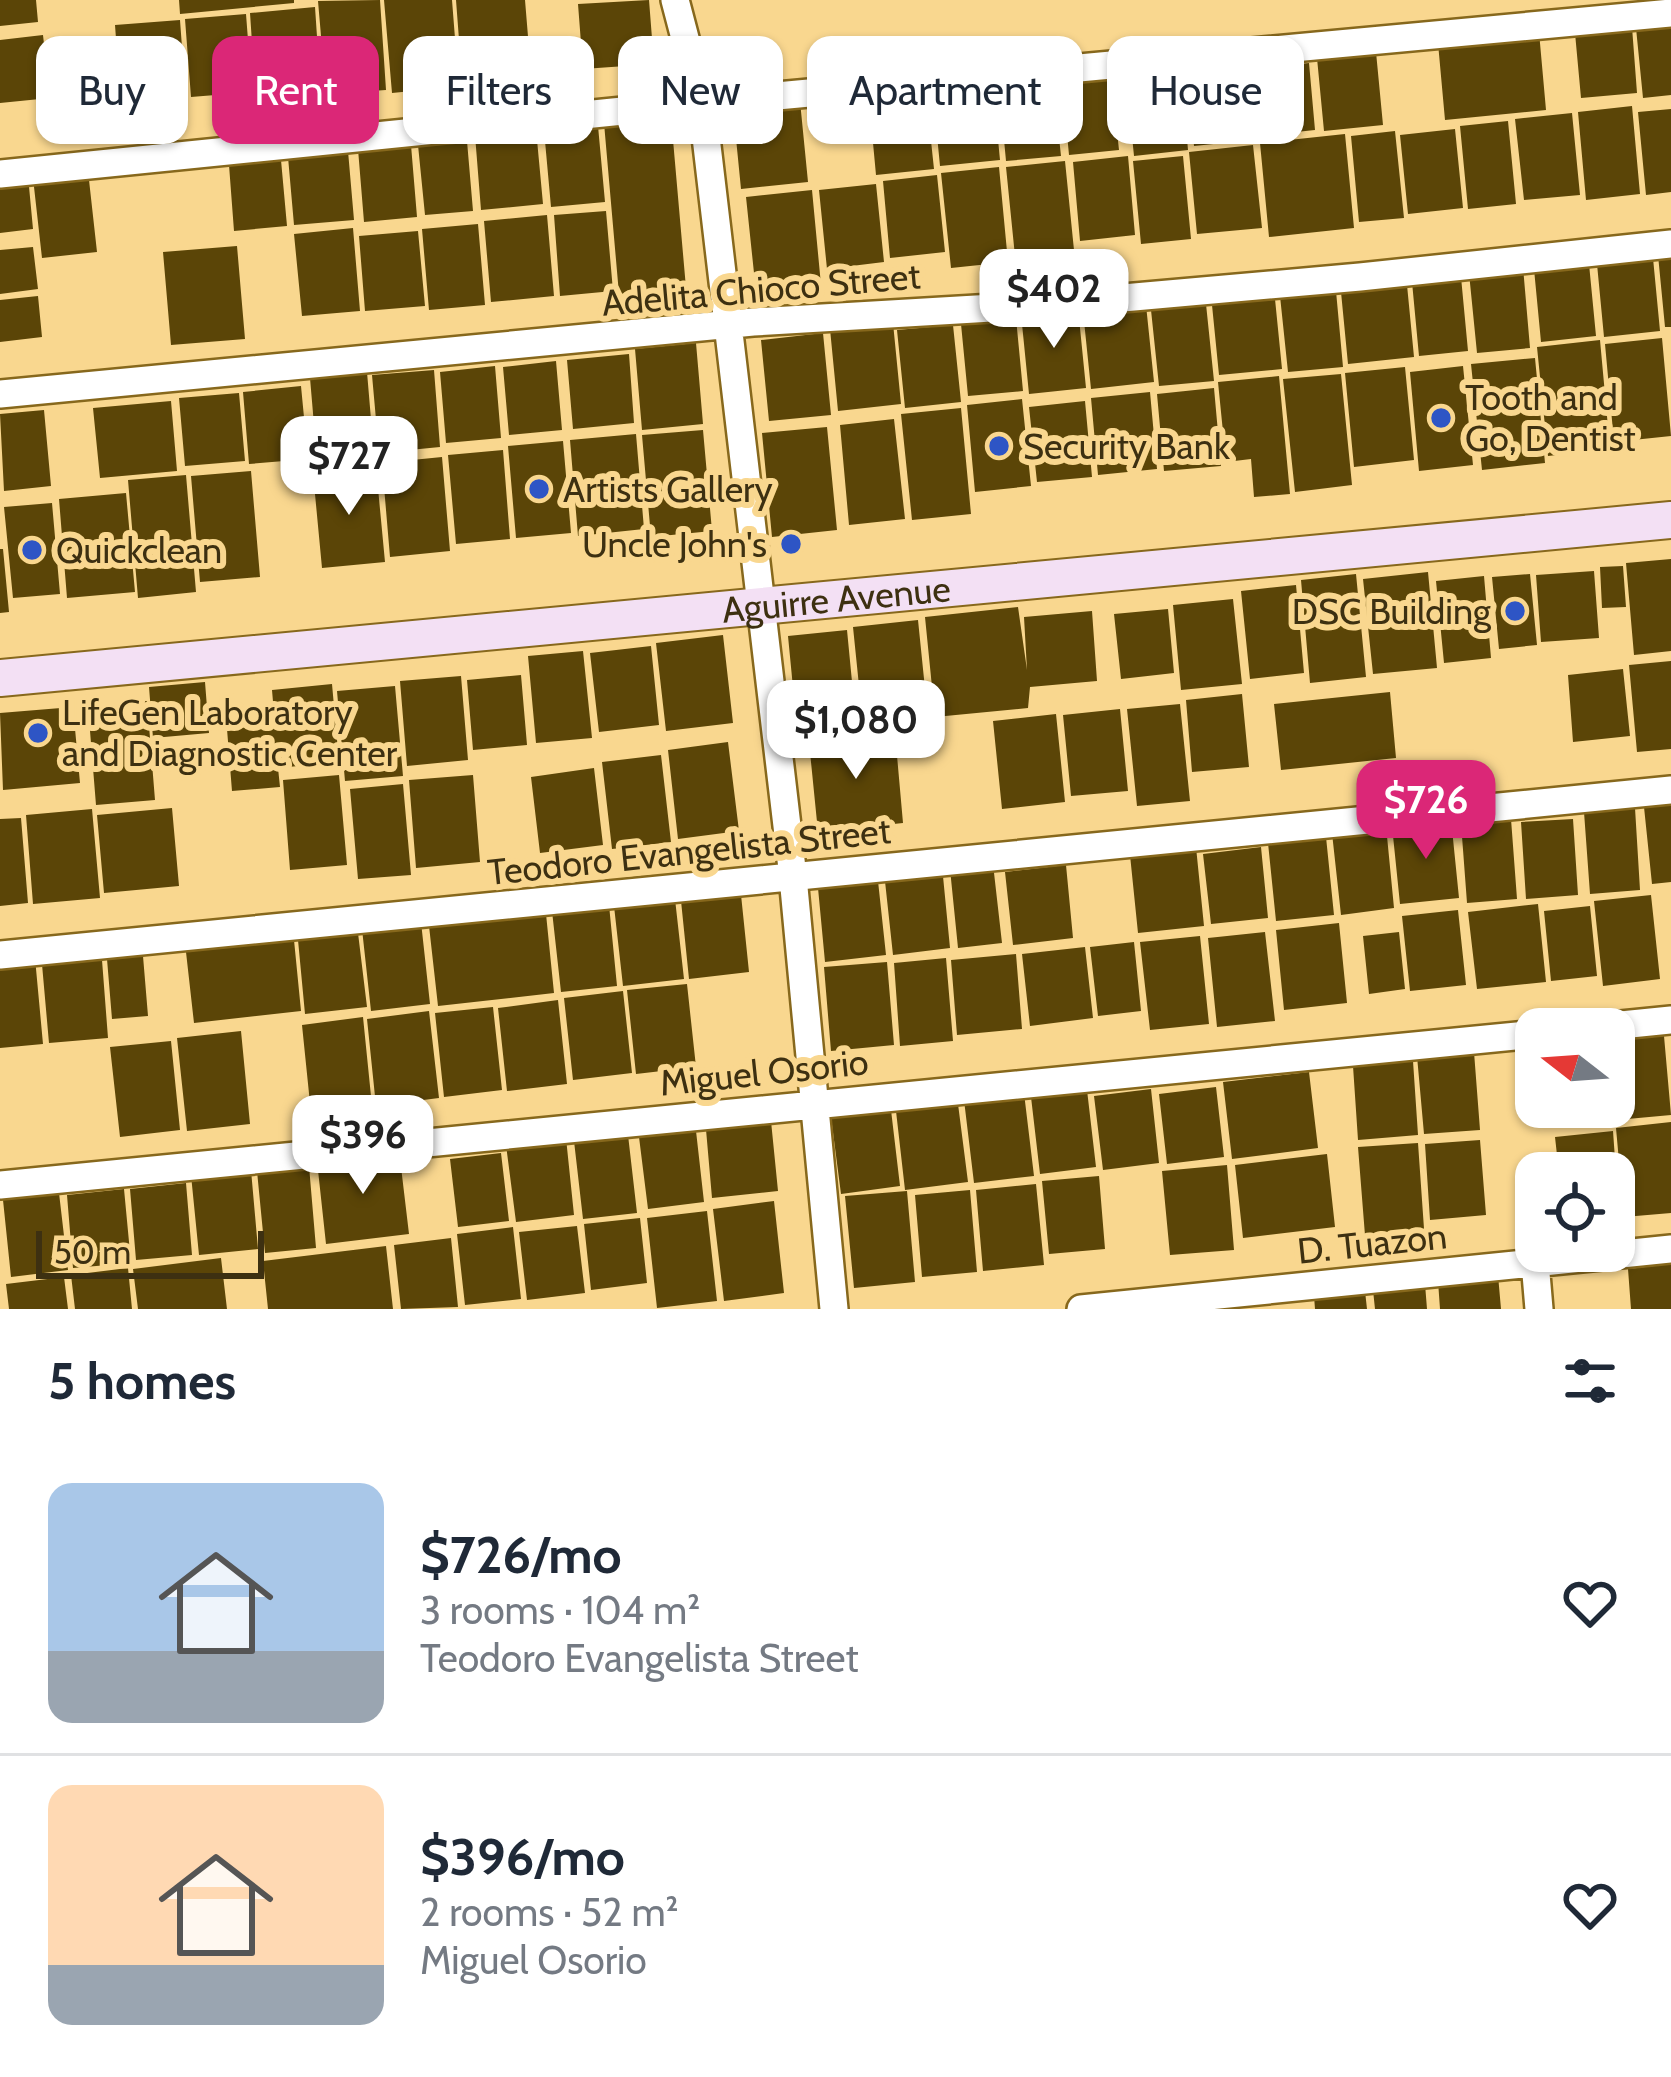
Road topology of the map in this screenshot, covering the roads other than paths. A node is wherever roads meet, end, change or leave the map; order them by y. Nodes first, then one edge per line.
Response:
1 (675, 0) edge
2 (1671, 13) edge
3 (684, 36) edge
4 (783, 95) edge
5 (618, 111) edge
6 (707, 144) edge
7 (0, 174) edge
8 (1671, 244) edge
9 (728, 324) junction
10 (0, 394) edge
11 (1671, 520) edge
12 (762, 606) junction
13 (0, 678) edge
14 (1671, 790) edge
15 (793, 877) junction
16 (0, 955) edge
17 (1671, 1020) edge
18 (1635, 1024) edge
19 (1515, 1036) edge
20 (814, 1103) junction
21 (0, 1185) edge
22 (1671, 1249) edge
23 (1635, 1252) edge
24 (1515, 1264) edge
25 (1536, 1272) edge
26 (834, 1309) edge
27 (1082, 1309) edge
28 (1539, 1309) edge

1 - 3 street
2 - 4 street
5 - 7 street
6 - 9 street
8 - 9 street, Adelita Chioco Street
9 - 10 street, Adelita Chioco Street
9 - 12 street
11 - 12 street, Aguirre Avenue
12 - 13 street, Aguirre Avenue
12 - 15 street
14 - 15 street, Teodoro Evangelista Street
15 - 16 street, Teodoro Evangelista Street
15 - 20 street
17 - 18 street
19 - 20 street, Miguel Osorio
20 - 21 street, Miguel Osorio
20 - 26 street
22 - 23 street, D. Tuazon
24 - 27 street, D. Tuazon
25 - 28 street

